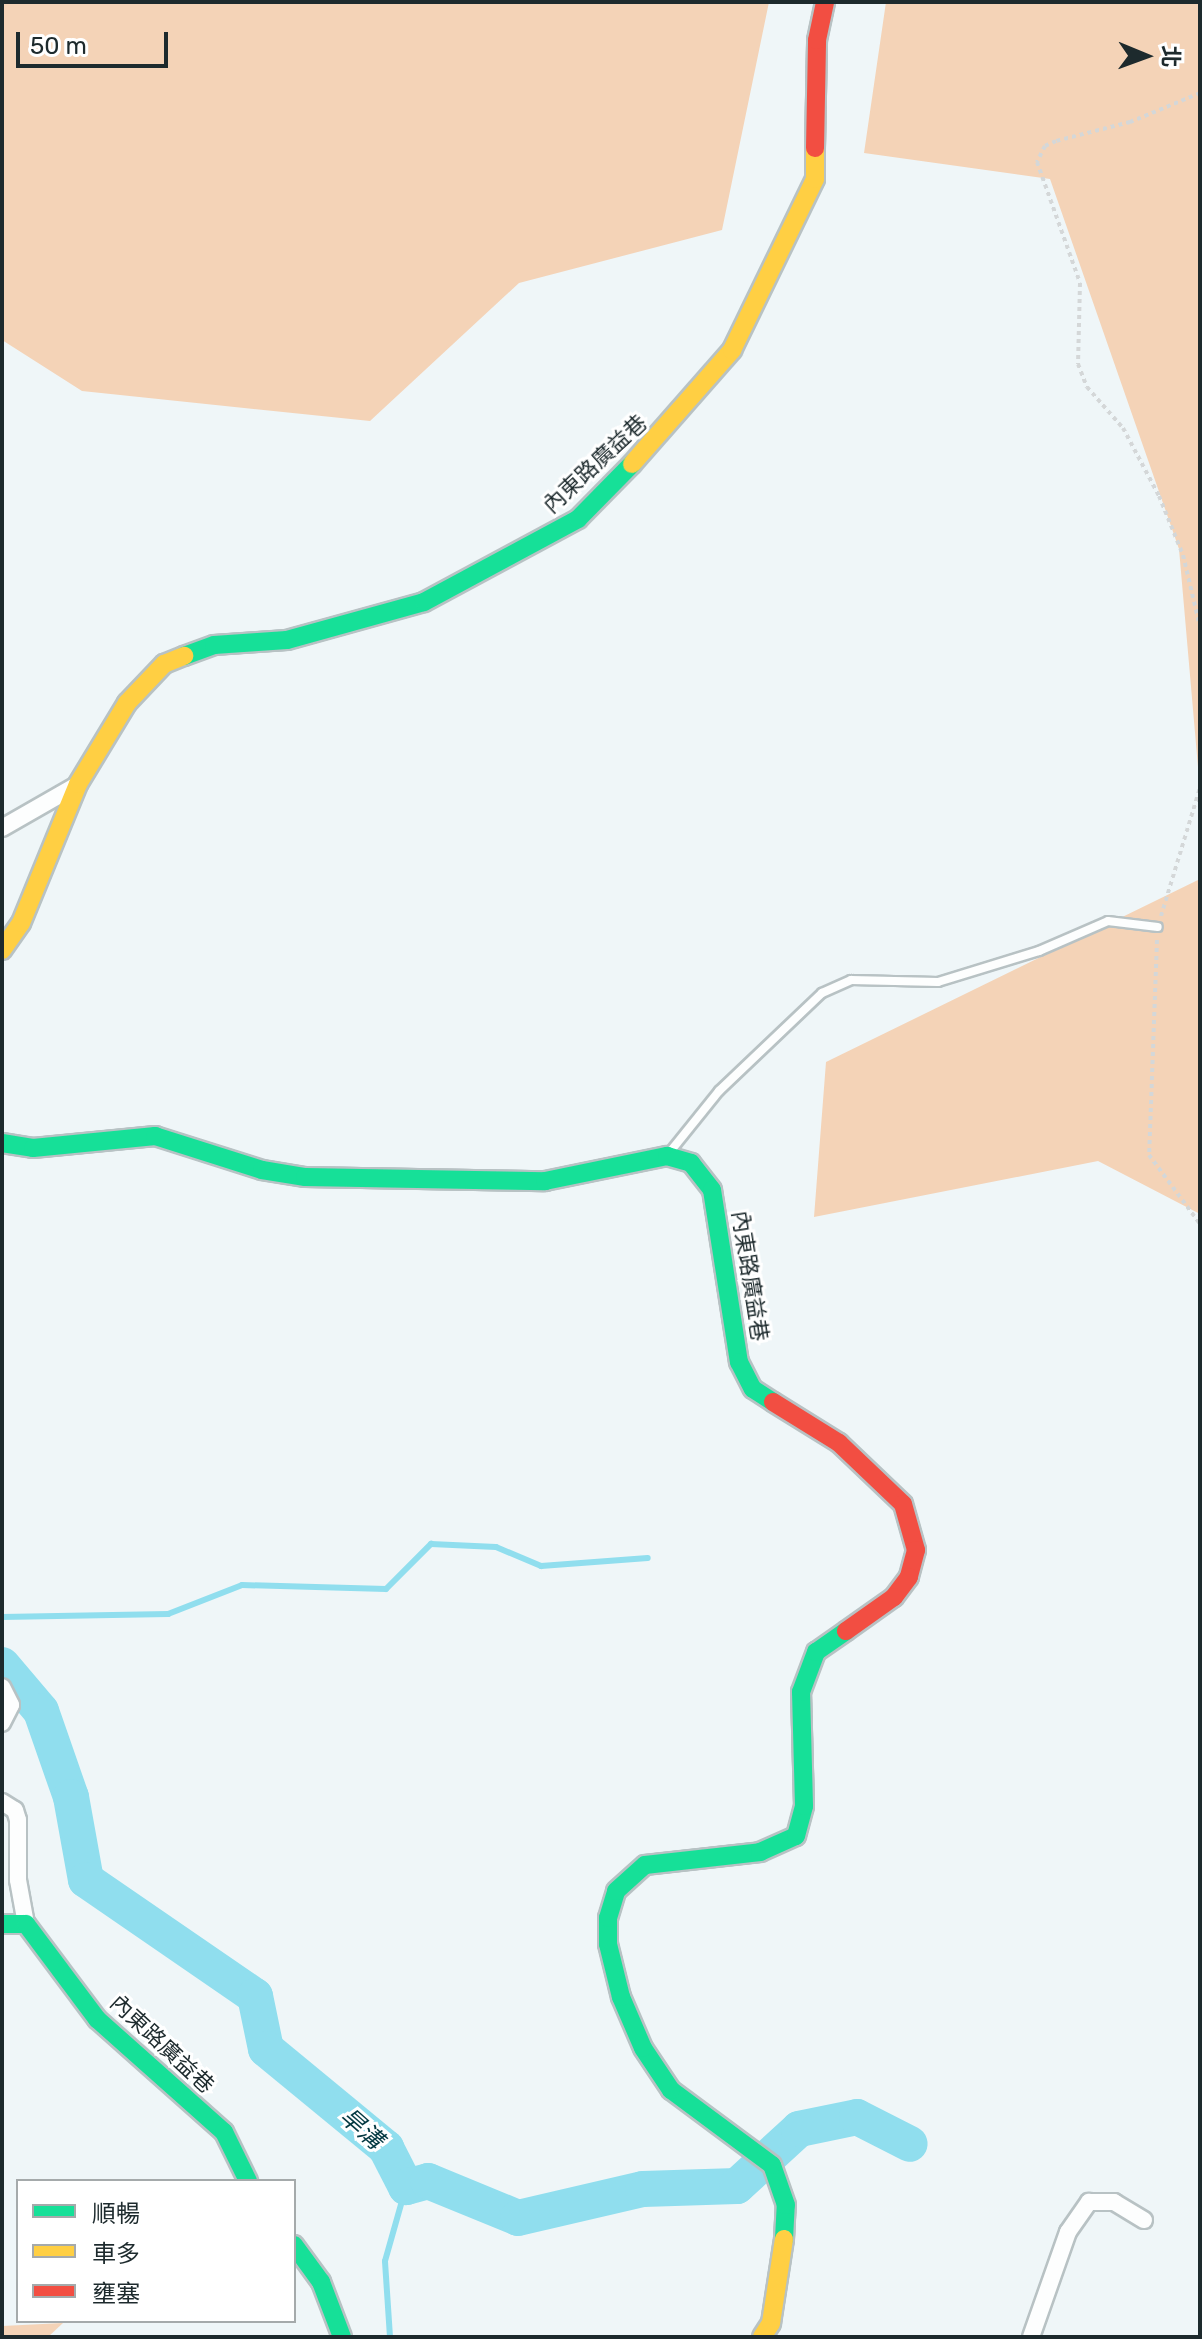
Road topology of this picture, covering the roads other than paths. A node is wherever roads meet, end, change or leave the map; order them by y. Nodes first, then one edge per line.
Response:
1 (825, 2) edge
2 (78, 784) junction
3 (2, 828) edge
4 (1158, 927) road end
5 (2, 950) edge
6 (2, 1143) edge
7 (667, 1156) junction
8 (2, 1687) edge
9 (2, 1723) edge
10 (2, 1802) edge
11 (2, 1924) edge
12 (26, 1924) junction
13 (247, 2179) edge
14 (1144, 2220) dead end
15 (296, 2248) edge
16 (342, 2337) edge
17 (762, 2337) edge
18 (1031, 2337) edge

1 - 2 street, 內東路廣益巷
2 - 3 street, 內東路廣益巷
2 - 5 street, 內東路廣益巷
4 - 7 lane
6 - 7 street
7 - 17 street, 內東路廣益巷
8 - 9 street
10 - 12 street
11 - 12 street
12 - 13 street, 內東路廣益巷
14 - 18 street
15 - 16 street

